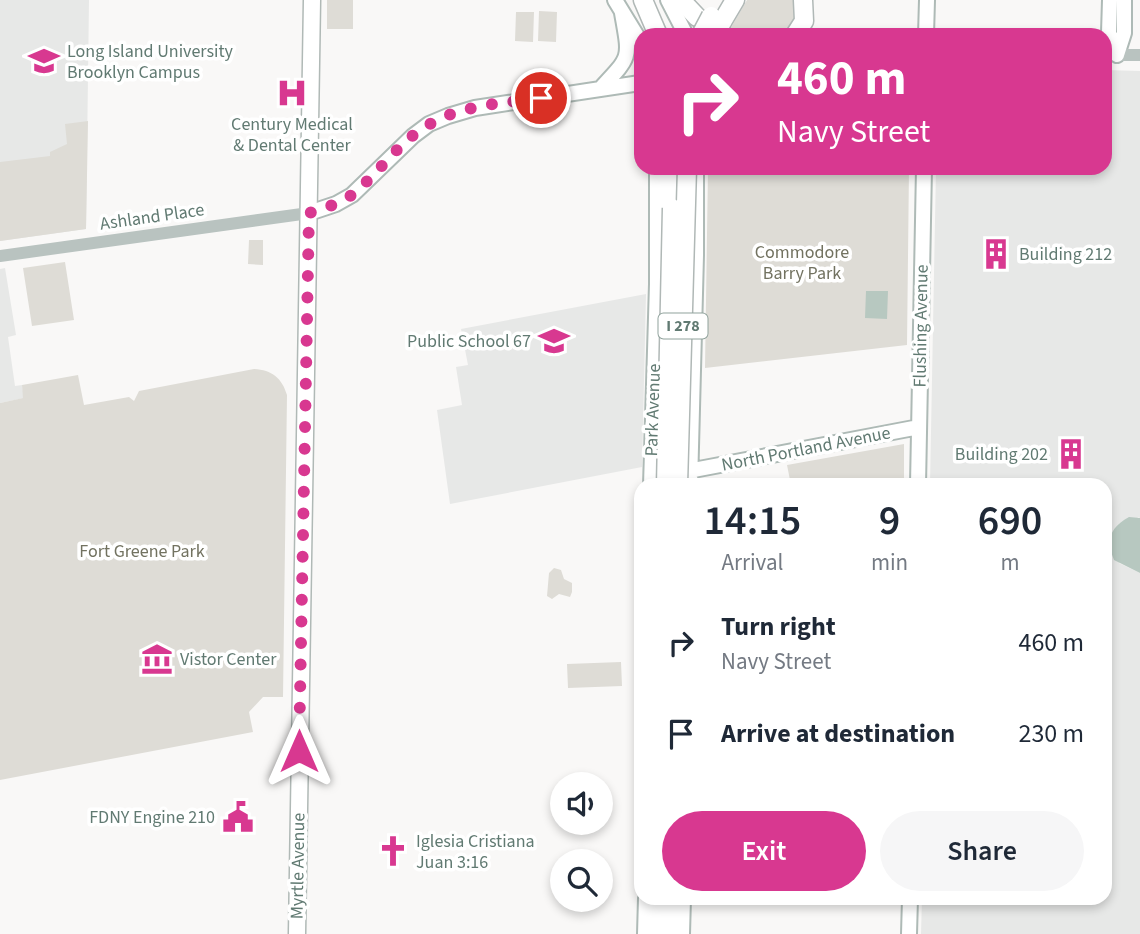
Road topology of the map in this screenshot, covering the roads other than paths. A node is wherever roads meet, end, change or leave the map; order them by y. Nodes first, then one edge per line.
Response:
1 (312, 0) edge
2 (643, 0) edge
3 (668, 0) edge
4 (681, 0) edge
5 (732, 0) edge
6 (803, 0) edge
7 (927, 0) edge
8 (1110, 0) edge
9 (1124, 0) edge
10 (618, 7) edge
11 (711, 22) edge
12 (655, 28) edge
13 (682, 28) edge
14 (800, 28) edge
15 (926, 28) edge
16 (1109, 28) edge
17 (634, 32) edge
18 (1112, 53) edge
19 (1112, 55) edge
20 (1140, 55) edge
21 (634, 84) edge
22 (600, 89) junction
23 (657, 175) edge
24 (670, 175) edge
25 (687, 175) edge
26 (696, 175) edge
27 (923, 175) edge
28 (309, 213) junction
29 (0, 256) edge
30 (696, 257) junction
31 (657, 258) junction
32 (919, 427) junction
33 (656, 478) edge
34 (656, 478) edge
35 (678, 478) edge
36 (690, 478) edge
37 (918, 478) edge
38 (646, 905) edge
39 (659, 905) edge
40 (673, 905) edge
41 (682, 905) edge
42 (910, 905) edge
43 (297, 934) edge
44 (645, 934) edge
45 (658, 934) edge
46 (672, 934) edge
47 (682, 934) edge
48 (909, 934) edge

1 - 28 main road, Myrtle Avenue
2 - 12 highway
3 - 13 main road
4 - 11 highway
5 - 11 highway
6 - 14 highway
7 - 15 main road
8 - 16 main road
9 - 18 main road
10 - 17 main road
10 - 22 main road
19 - 20 street
21 - 22 main road
22 - 28 main road
23 - 31 main road, Park Avenue
24 - 34 highway, I 278, bridge
25 - 35 highway, I 278, bridge
26 - 30 main road
27 - 32 main road, Flushing Avenue
28 - 29 street, Ashland Place
28 - 43 main road, Myrtle Avenue
30 - 31 main road
30 - 36 main road
31 - 33 main road, Park Avenue
32 - 36 main road, North Portland Avenue
32 - 37 main road, Flushing Avenue
38 - 44 main road
39 - 45 highway
40 - 46 highway
41 - 47 main road
42 - 48 main road

